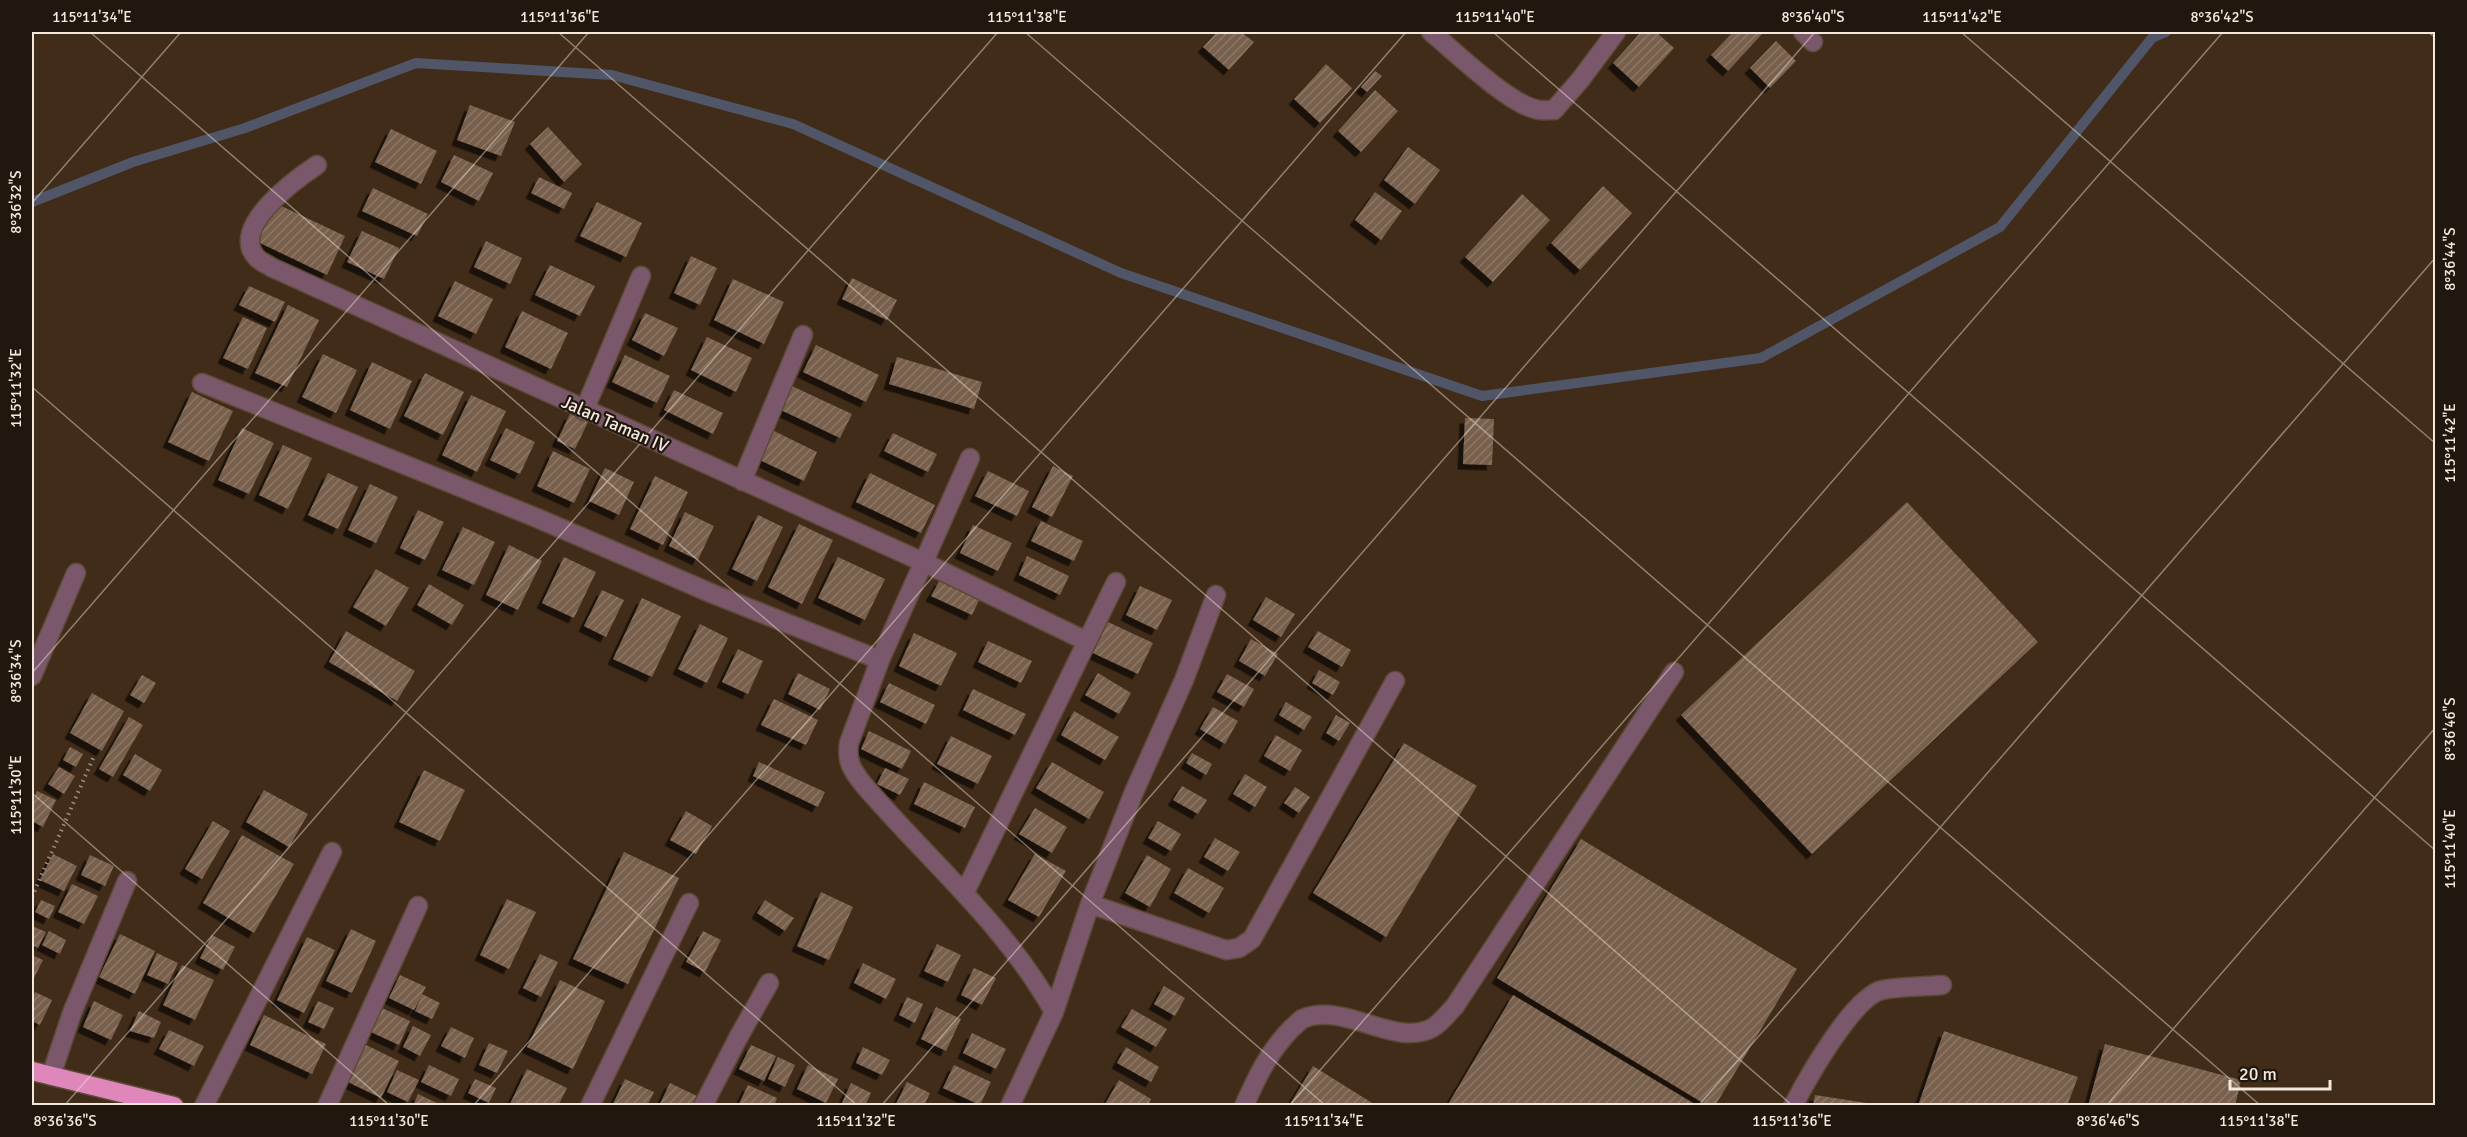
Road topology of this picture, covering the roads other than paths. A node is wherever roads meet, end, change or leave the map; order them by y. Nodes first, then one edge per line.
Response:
1 (1431, 32) edge
2 (1616, 32) edge
3 (317, 165) dead end
4 (641, 276) dead end
5 (803, 335) dead end
6 (202, 383) dead end
7 (584, 411) junction
8 (970, 458) dead end
9 (742, 481) junction
10 (923, 562) junction
11 (76, 573) dead end
12 (1116, 582) dead end
13 (1215, 595) dead end
14 (1086, 641) junction
15 (880, 660) junction
16 (1674, 672) dead end
17 (32, 676) edge
18 (1395, 681) dead end
19 (332, 852) dead end
20 (127, 881) dead end
21 (965, 892) junction
22 (689, 903) dead end
23 (1090, 904) junction
24 (418, 906) dead end
25 (770, 982) dead end
26 (1942, 985) dead end
27 (1054, 1012) junction
28 (32, 1071) edge
29 (51, 1076) junction
30 (174, 1106) edge
31 (204, 1106) edge
32 (327, 1106) edge
33 (590, 1106) edge
34 (703, 1106) edge
35 (1010, 1106) edge
36 (1244, 1106) edge
37 (1793, 1106) edge

1 - 2 street
3 - 7 street, Jalan Taman IV
4 - 7 street
5 - 9 street
6 - 15 street
7 - 9 street, Jalan Taman IV
8 - 10 street
9 - 10 street, Jalan Taman IV
10 - 14 street, Jalan Taman IV
10 - 15 street
11 - 17 street
12 - 14 street
13 - 23 street
14 - 21 street
15 - 21 street
16 - 36 street
18 - 23 street
19 - 31 street
20 - 29 street
21 - 27 street
22 - 33 street
23 - 27 street
24 - 32 street
25 - 34 street
26 - 37 street
27 - 35 street
28 - 29 highway
29 - 30 highway

